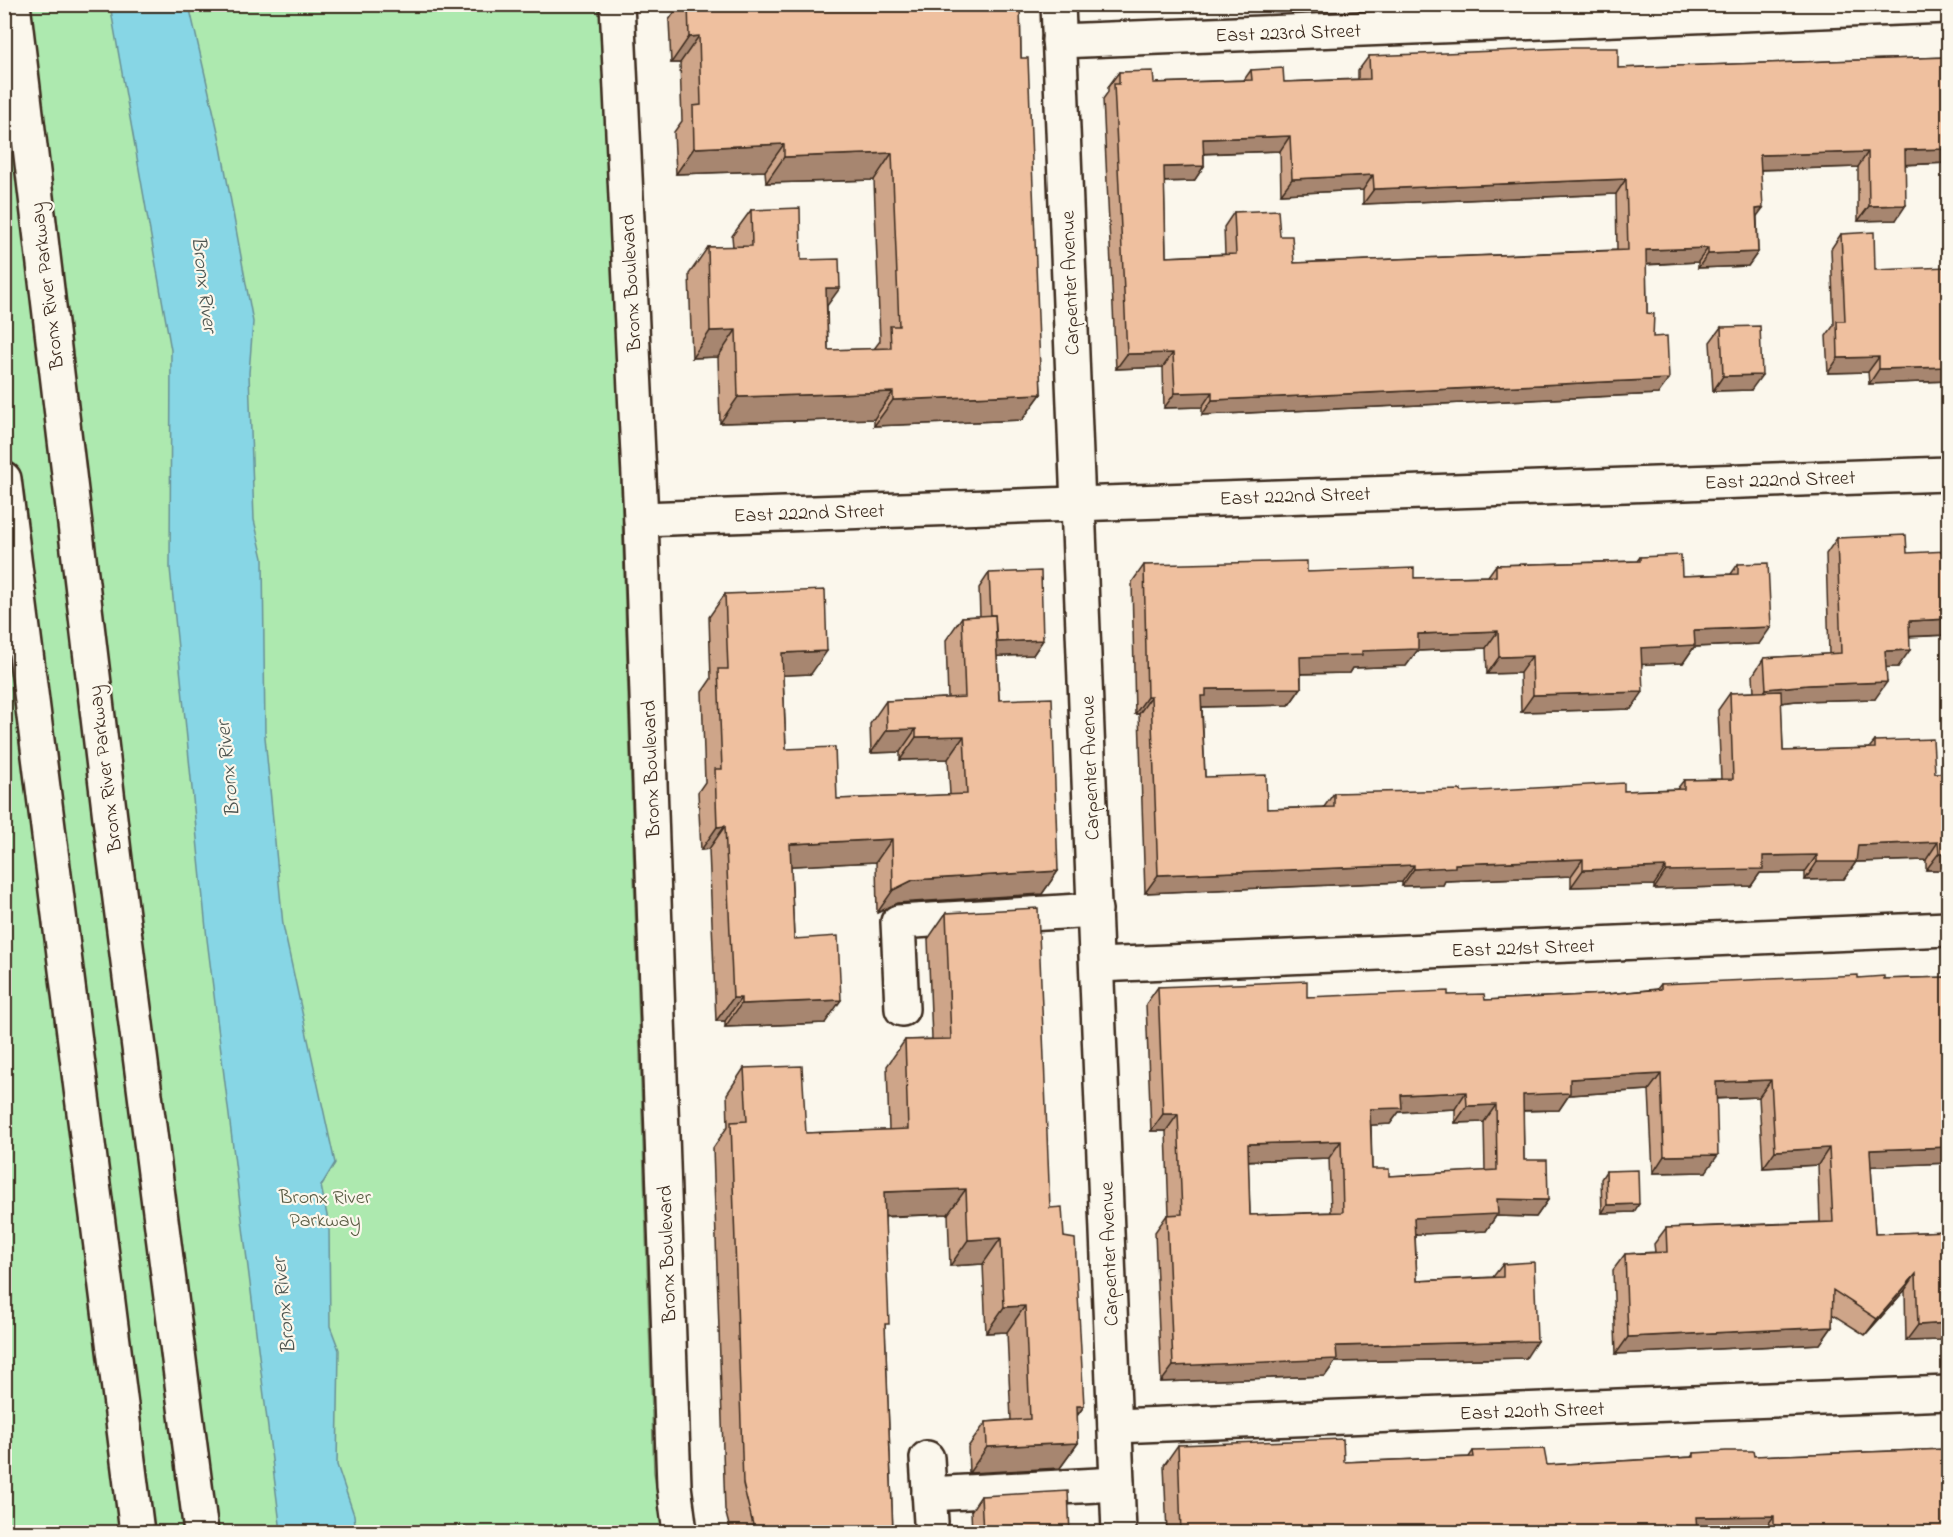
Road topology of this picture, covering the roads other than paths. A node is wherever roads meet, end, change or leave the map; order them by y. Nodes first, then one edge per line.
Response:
1 (13, 4) edge
2 (617, 4) edge
3 (1058, 4) edge
4 (1948, 6) edge
5 (1059, 41) junction
6 (1948, 474) edge
7 (4, 479) edge
8 (1077, 502) junction
9 (641, 519) junction
10 (1095, 910) junction
11 (1948, 929) edge
12 (1097, 965) junction
13 (902, 1009) dead end
14 (1948, 1394) edge
15 (1115, 1426) junction
16 (927, 1458) dead end
17 (1117, 1484) junction
18 (137, 1533) edge
19 (201, 1533) edge
20 (680, 1533) edge
21 (1119, 1533) edge

1 - 19 main road, Bronx River Parkway
2 - 9 main road, Bronx Boulevard
3 - 5 main road, Carpenter Avenue
4 - 5 main road, East 223rd Street
5 - 8 main road, Carpenter Avenue
6 - 8 main road, East 222nd Street
7 - 18 main road
8 - 9 main road, East 222nd Street
8 - 10 main road, Carpenter Avenue
9 - 20 main road, Bronx Boulevard
10 - 12 main road, Carpenter Avenue
10 - 13 main road
11 - 12 main road, East 221st Street
12 - 15 main road, Carpenter Avenue
14 - 15 main road, East 220th Street
15 - 17 main road, Carpenter Avenue
16 - 17 main road
17 - 21 main road, Carpenter Avenue

